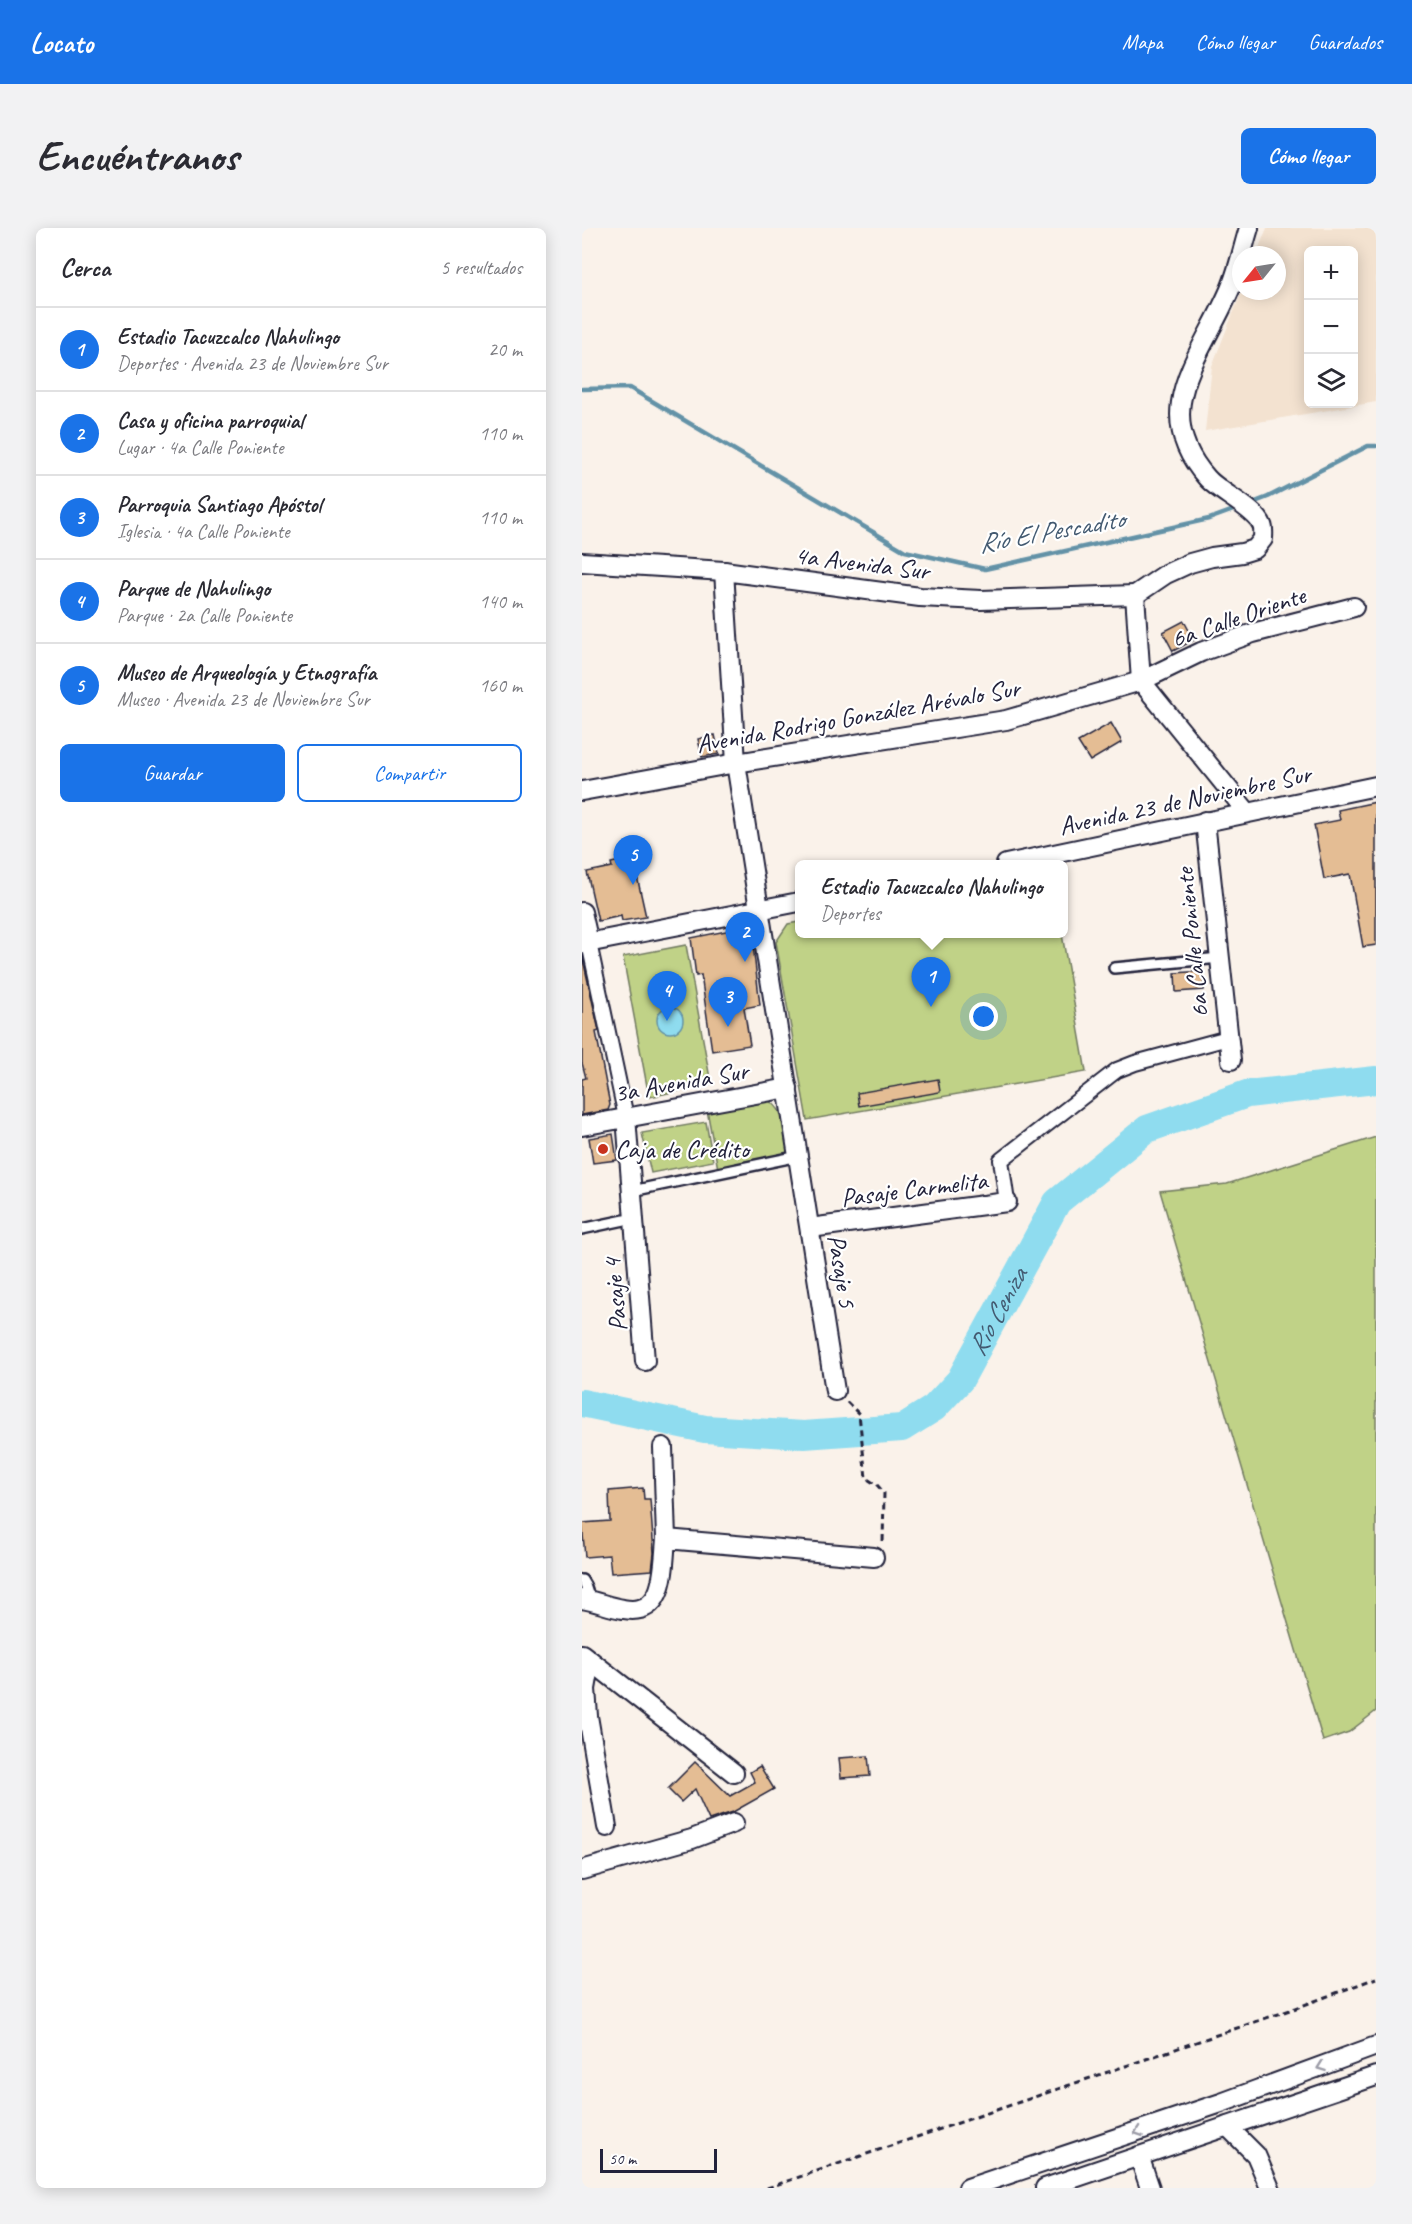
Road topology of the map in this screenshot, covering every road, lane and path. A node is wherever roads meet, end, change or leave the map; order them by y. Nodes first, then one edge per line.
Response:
1 (1249, 228) edge
2 (582, 562) edge
3 (724, 570) junction
4 (1136, 595) junction
5 (1353, 607) dead end
6 (1141, 681) junction
7 (736, 763) junction
8 (1376, 786) edge
9 (582, 791) edge
10 (1247, 812) junction
11 (1205, 821) junction
12 (1025, 860) edge
13 (795, 903) edge
14 (758, 910) junction
15 (582, 912) edge
16 (586, 943) edge
17 (1220, 958) junction
18 (1114, 968) dead end
19 (1228, 1038) junction
20 (1230, 1060) dead end
21 (788, 1088) junction
22 (626, 1117) junction
23 (582, 1126) edge
24 (799, 1156) junction
25 (632, 1191) junction
26 (1007, 1202) joint
27 (634, 1218) junction
28 (810, 1227) junction
29 (582, 1229) edge
30 (645, 1361) dead end
31 (835, 1391) dead end
32 (859, 1414) dead end
33 (663, 1446) dead end
34 (666, 1539) junction
35 (874, 1557) joint
36 (582, 1580) edge
37 (586, 1600) edge
38 (586, 1658) edge
39 (734, 1773) dead end
40 (734, 1823) dead end
41 (607, 1827) dead end
42 (582, 1870) edge
43 (1376, 1978) edge
44 (1376, 2046) edge
45 (1376, 2076) edge
46 (1227, 2126) junction
47 (1139, 2156) junction
48 (767, 2188) edge
49 (968, 2188) edge
50 (1045, 2188) edge
51 (1150, 2188) edge
52 (1270, 2188) edge

1 - 4 street
2 - 3 street, 4a Avenida Sur
3 - 4 street, 4a Avenida Sur
3 - 7 street, Pasaje 5
4 - 6 street
5 - 6 street, 6a Calle Oriente
6 - 7 street, Avenida Rodrigo González Arévalo Sur
6 - 10 street
7 - 9 street, Avenida Rodrigo González Arévalo Sur
7 - 14 street, Pasaje 5
8 - 10 street, Avenida 23 de Noviembre Sur
10 - 11 street, Avenida 23 de Noviembre Sur
11 - 12 street, Avenida 23 de Noviembre Sur
11 - 17 street, 6a Calle Poniente
13 - 14 street
14 - 16 street
14 - 21 street, Pasaje 5
15 - 16 street
16 - 22 street
17 - 18 lane
17 - 19 street, 6a Calle Poniente
19 - 20 street, 6a Calle Poniente
19 - 26 street, Pasaje Carmelita
21 - 22 street, 3a Avenida Sur
21 - 24 street, Pasaje 5
22 - 23 street, 3a Avenida Sur
22 - 25 street, Pasaje 4
24 - 25 lane
24 - 28 street, Pasaje 5
25 - 27 street, Pasaje 4
26 - 28 street, Pasaje Carmelita
27 - 29 lane
27 - 30 street, Pasaje 4
28 - 31 street, Pasaje 5
32 - 35 path
33 - 34 street
34 - 35 street
34 - 37 street
36 - 37 lane
38 - 39 street
38 - 41 street
40 - 42 street
43 - 48 path
44 -> 49 street
45 - 46 street
46 - 47 street
46 - 52 street
47 - 50 street
47 - 51 street

